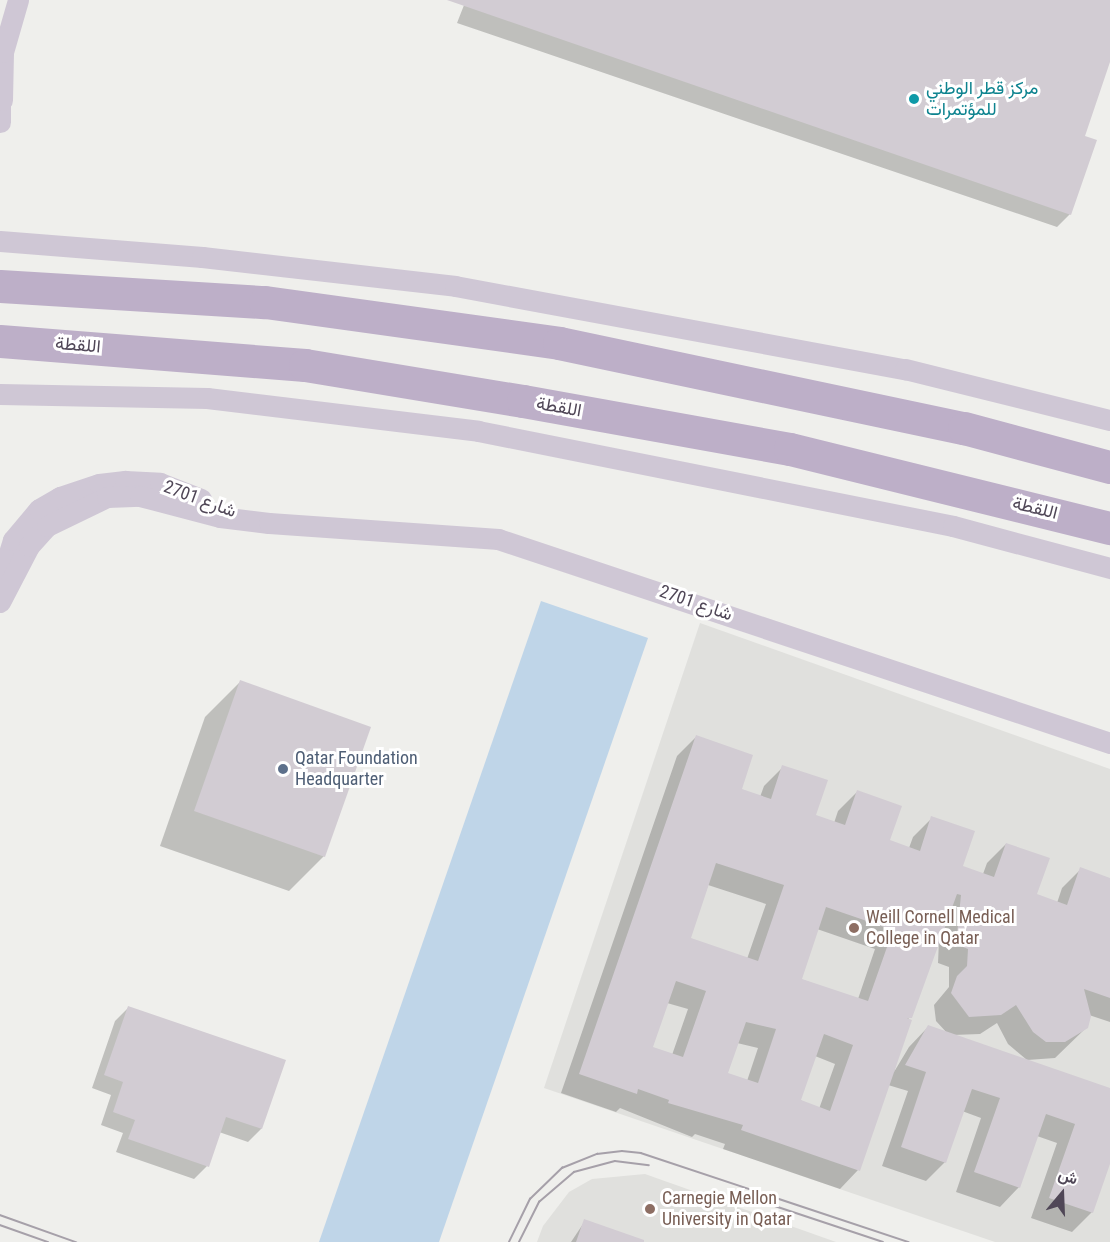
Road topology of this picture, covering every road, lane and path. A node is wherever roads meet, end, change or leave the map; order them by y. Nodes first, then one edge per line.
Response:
1 (18, 0) edge
2 (1, 98) edge
3 (0, 122) edge
4 (0, 241) edge
5 (0, 264) edge
6 (0, 286) edge
7 (88, 289) junction
8 (0, 341) edge
9 (0, 394) edge
10 (1110, 420) edge
11 (1110, 467) edge
12 (269, 523) junction
13 (1110, 528) edge
14 (1110, 568) edge
15 (0, 582) edge
16 (0, 602) edge
17 (1110, 743) edge

1 - 2 street
2 - 3 street
4 - 10 street
5 - 7 main road
6 - 7 main road
7 - 11 main road
8 - 13 main road, اللقطة
9 - 14 street
12 - 15 street, شارع 2701
12 - 16 street, شارع 2701
12 - 17 street, شارع 2701

